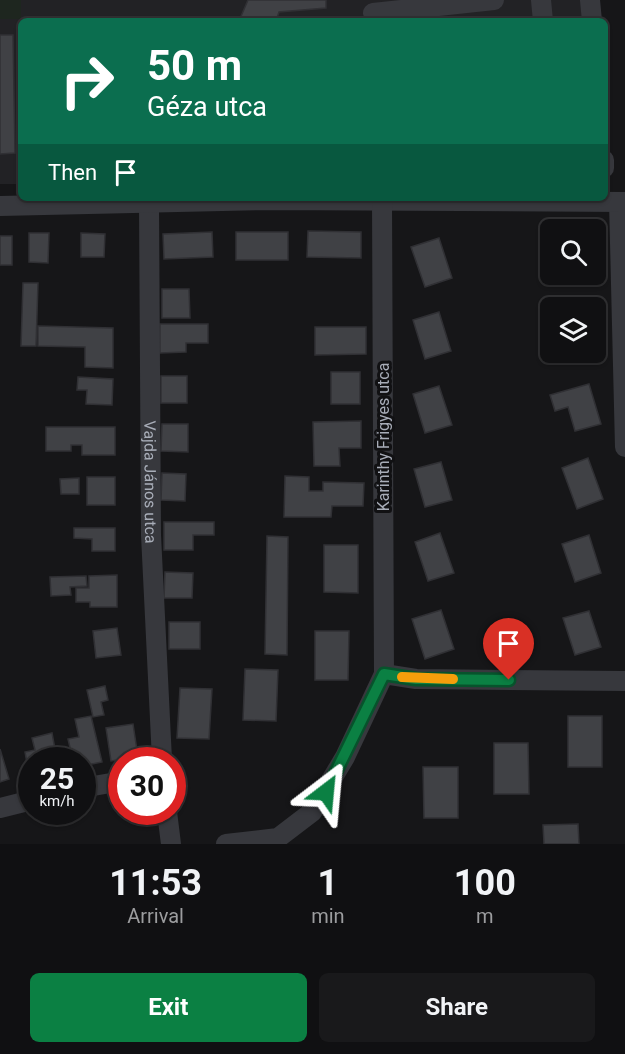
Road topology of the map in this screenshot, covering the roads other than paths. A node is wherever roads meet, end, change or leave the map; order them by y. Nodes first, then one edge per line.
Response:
1 (494, 0) edge
2 (541, 0) edge
3 (590, 0) edge
4 (373, 11) edge
5 (543, 18) edge
6 (592, 18) edge
7 (324, 201) edge
8 (382, 201) edge
9 (592, 201) edge
10 (622, 202) edge
11 (149, 204) junction
12 (0, 206) edge
13 (625, 447) edge
14 (384, 674) junction
15 (625, 681) edge
16 (161, 747) edge
17 (18, 804) edge
18 (0, 808) edge
19 (169, 825) edge
20 (290, 839) edge
21 (171, 844) edge
22 (226, 844) edge

1 - 4 street
2 - 5 street
3 - 6 street
7 - 11 street
8 - 14 street, Karinthy Frigyes utca
9 - 10 street
10 - 13 street
11 - 12 street
11 - 16 street, Vajda János utca
14 - 15 street
14 - 20 street
17 - 18 street
19 - 21 street
20 - 22 street

